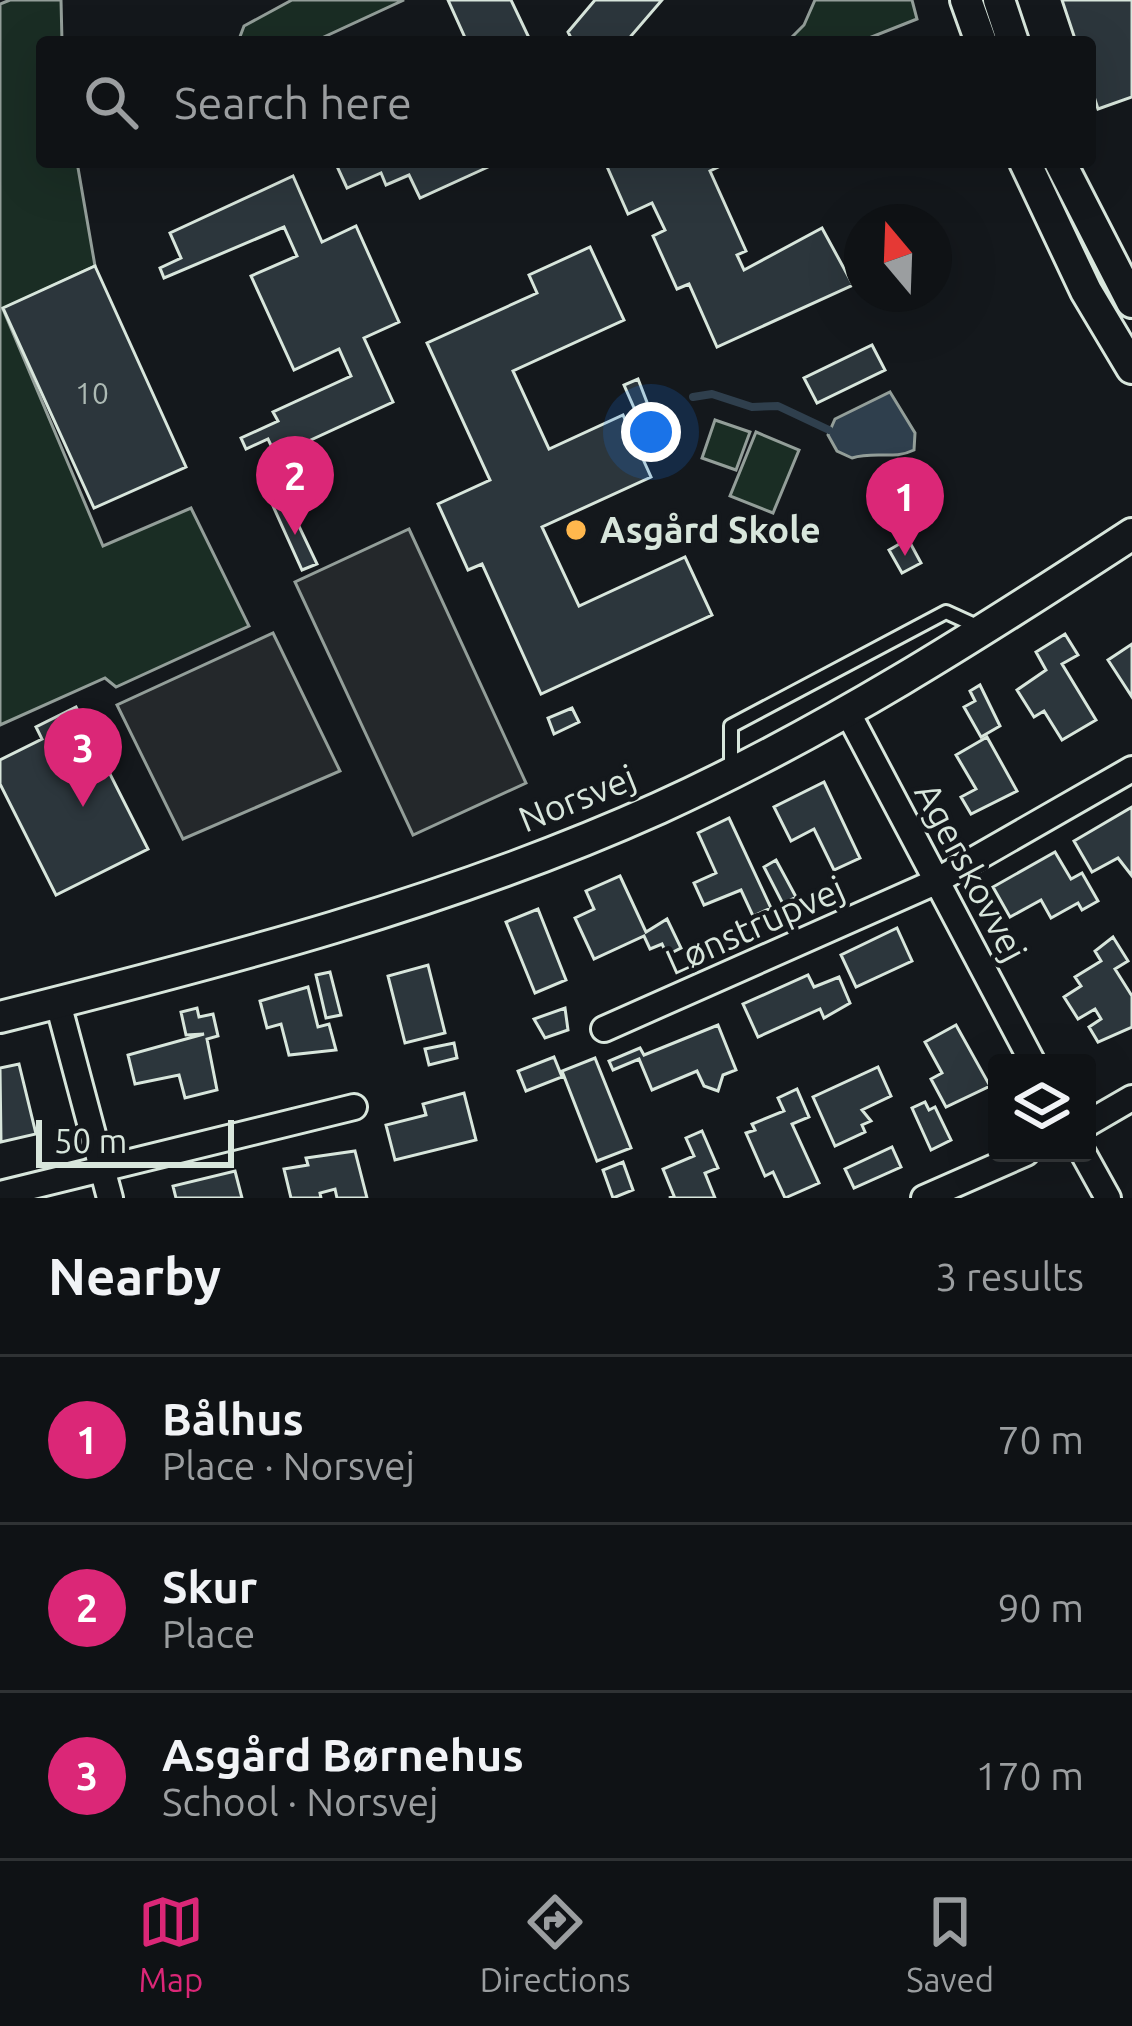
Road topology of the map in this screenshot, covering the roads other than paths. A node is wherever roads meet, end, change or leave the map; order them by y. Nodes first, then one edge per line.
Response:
1 (966, 0) edge
2 (999, 0) edge
3 (979, 36) edge
4 (1011, 36) edge
5 (1028, 168) edge
6 (1063, 168) edge
7 (1132, 302) edge
8 (1132, 368) edge
9 (1132, 534) edge
10 (986, 630) junction
11 (848, 713) junction
12 (1132, 769) edge
13 (731, 772) junction
14 (933, 884) junction
15 (58, 1003) junction
16 (0, 1017) edge
17 (604, 1029) dead end
18 (1028, 1054) edge
19 (1132, 1098) edge
20 (354, 1107) dead end
21 (1096, 1119) edge
22 (1006, 1162) edge
23 (1088, 1162) edge
24 (102, 1168) junction
25 (0, 1194) edge
26 (110, 1198) edge
27 (924, 1198) edge
28 (1108, 1198) edge

1 - 3 street
2 - 4 street
5 - 8 street
6 - 7 street
9 - 10 street, Norsvej
10 - 11 street, Norsvej
10 - 13 lane
11 - 13 street, Norsvej
11 - 14 street, Agerskovvej
12 - 14 street, Lønstrupvej
13 - 15 street, Norsvej
14 - 17 street, Lønstrupvej
14 - 18 street, Agerskovvej
15 - 16 street, Norsvej
15 - 24 street
19 - 21 street
20 - 24 street
22 - 27 street
23 - 28 street
24 - 25 street
24 - 26 street

